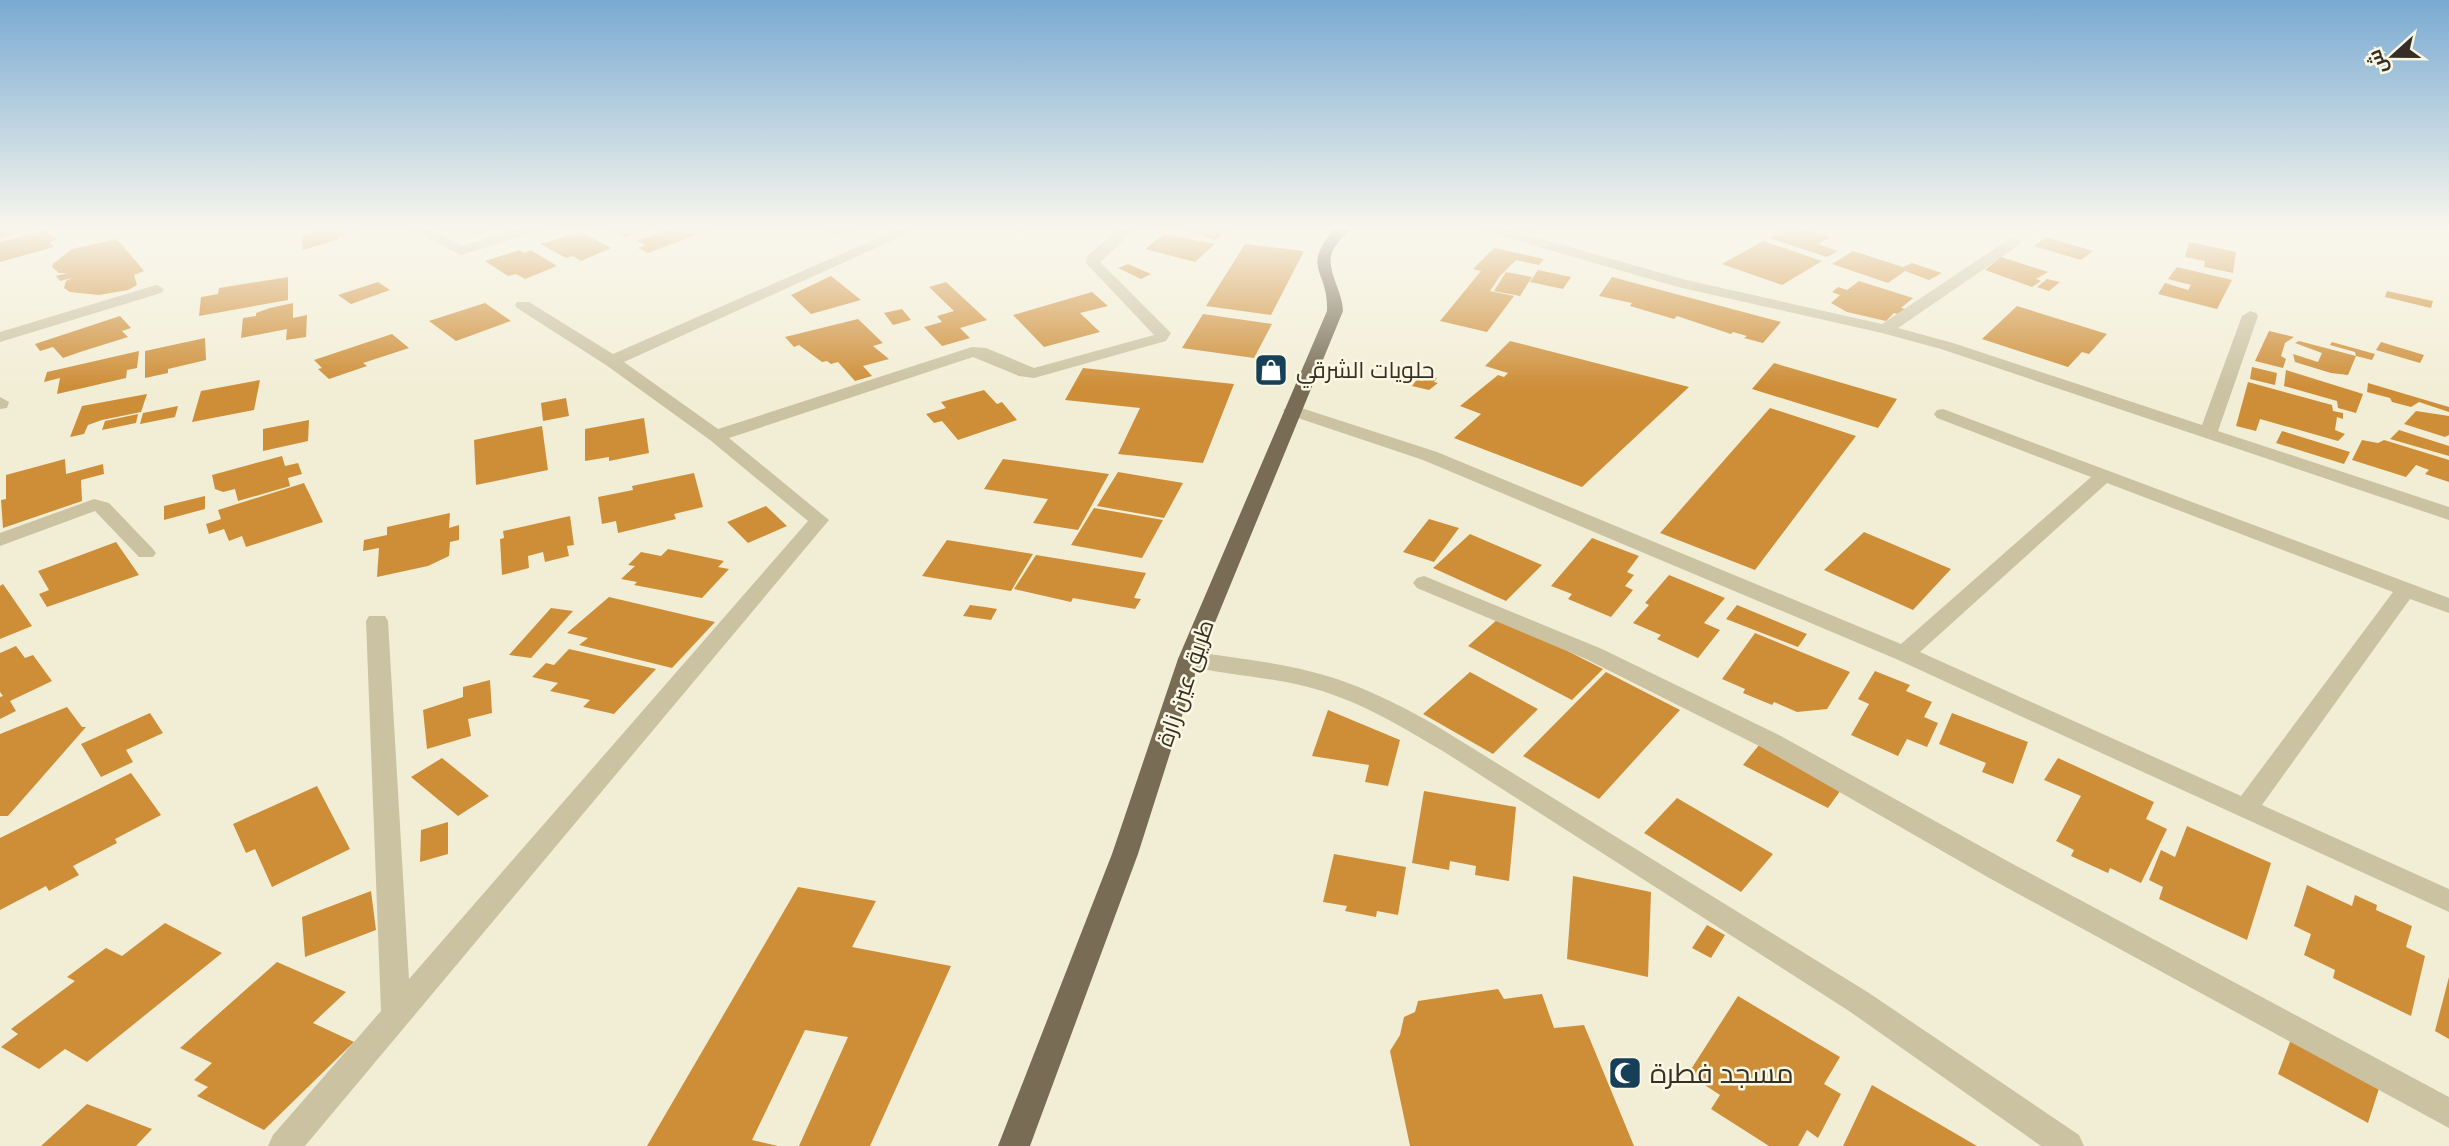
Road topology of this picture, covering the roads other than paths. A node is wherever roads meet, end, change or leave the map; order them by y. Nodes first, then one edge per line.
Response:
1 (794, 280) edge
2 (1111, 280) edge
3 (1331, 280) edge
4 (1671, 280) edge
5 (1957, 280) edge
6 (156, 290) dead end
7 (523, 305) dead end
8 (2250, 316) dead end
9 (1885, 329) junction
10 (0, 337) edge
11 (612, 361) junction
12 (1292, 410) junction
13 (1943, 414) dead end
14 (2208, 433) junction
15 (716, 436) junction
16 (2104, 475) junction
17 (2449, 514) edge
18 (0, 540) edge
19 (146, 552) dead end
20 (1424, 583) dead end
21 (2406, 590) junction
22 (2449, 606) edge
23 (377, 621) dead end
24 (1904, 654) junction
25 (1189, 659) junction
26 (2246, 808) junction
27 (2449, 901) edge
28 (396, 1013) junction
29 (2449, 1113) edge
30 (284, 1146) edge
31 (1014, 1146) edge
32 (2068, 1146) edge

1 - 11 street
2 - 15 street
3 - 12 main road, طريق عين زارة
4 - 9 street
5 - 9 street
6 - 10 street
7 - 11 street
8 - 14 street
9 - 14 street
11 - 15 street
12 - 24 street
12 - 25 main road, طريق عين زارة
13 - 16 street
14 - 17 street
15 - 28 street
16 - 21 street
16 - 24 street
18 - 19 street
20 - 29 street
21 - 22 street
21 - 26 street
23 - 28 street
24 - 26 street
25 - 31 main road, طريق عين زارة
25 - 32 street
26 - 27 street
28 - 30 street

